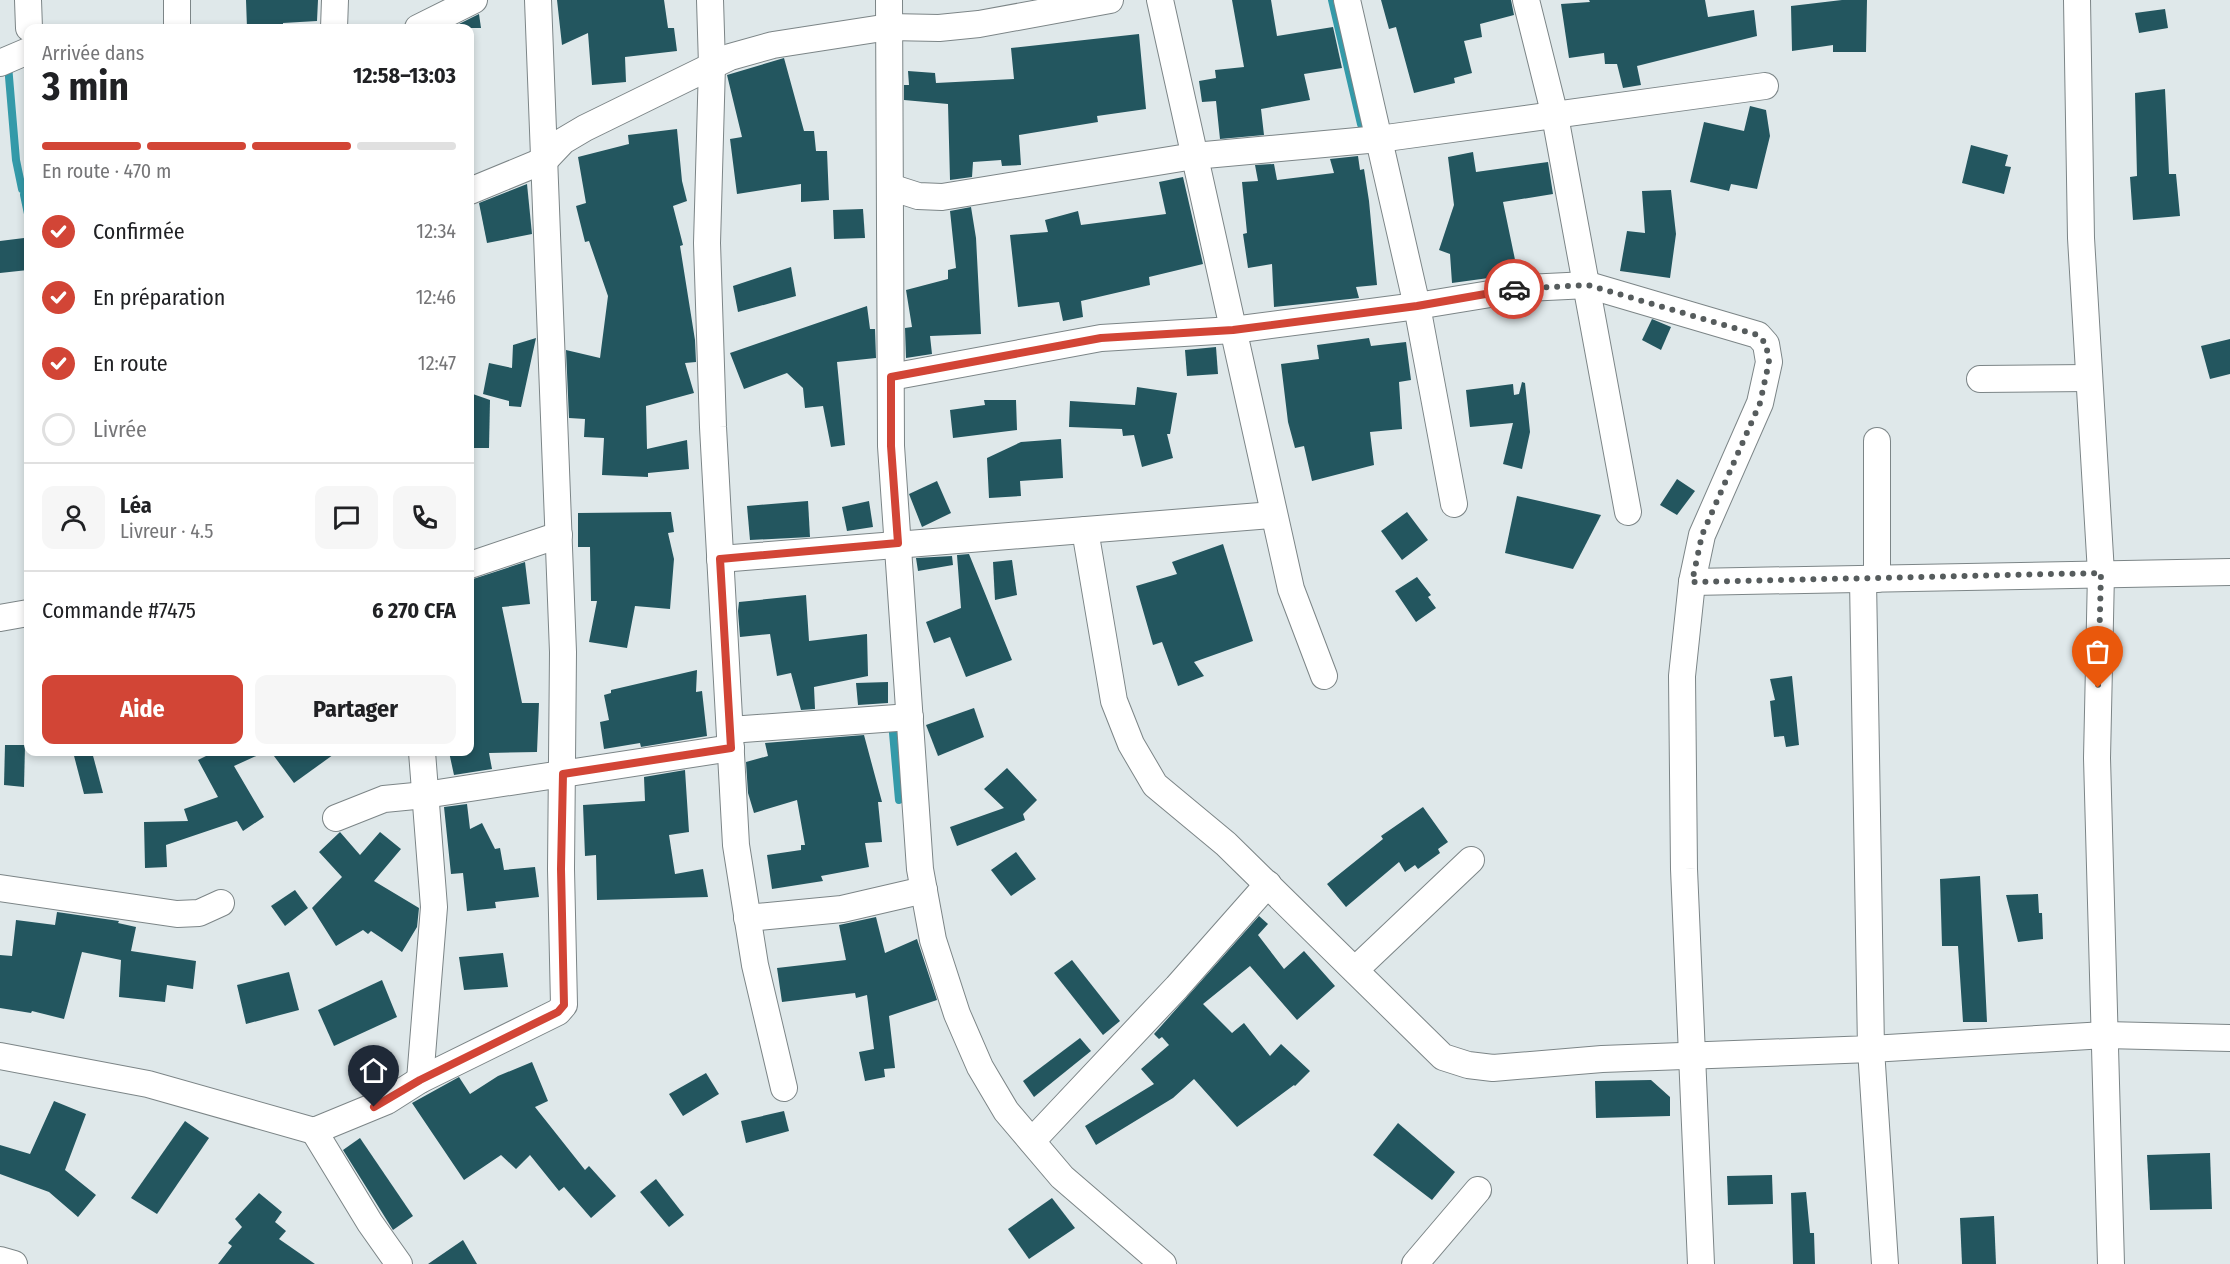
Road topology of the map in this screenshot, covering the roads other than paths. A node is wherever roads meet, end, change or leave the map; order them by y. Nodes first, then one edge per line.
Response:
1 (28, 0) edge
2 (177, 0) edge
3 (335, 0) edge
4 (474, 0) edge
5 (538, 0) edge
6 (710, 0) edge
7 (889, 0) edge
8 (1110, 0) edge
9 (1160, 0) edge
10 (1347, 0) edge
11 (1526, 0) edge
12 (2077, 0) edge
13 (29, 24) edge
14 (177, 24) edge
15 (334, 24) edge
16 (426, 24) edge
17 (889, 27) junction
18 (24, 53) edge
19 (0, 63) edge
20 (712, 65) junction
21 (1765, 86) dead end
22 (1555, 116) junction
23 (1379, 139) junction
24 (1194, 156) junction
25 (545, 160) junction
26 (890, 187) junction
27 (474, 189) edge
28 (1588, 285) junction
29 (1417, 306) junction
30 (1233, 330) junction
31 (891, 377) junction
32 (2090, 378) junction
33 (1980, 380) dead end
34 (1877, 441) dead end
35 (1454, 504) dead end
36 (1628, 512) dead end
37 (1273, 515) junction
38 (1085, 530) junction
39 (559, 535) junction
40 (898, 543) junction
41 (720, 559) junction
42 (474, 564) edge
43 (2230, 572) edge
44 (2101, 573) junction
45 (1870, 579) junction
46 (1692, 582) junction
47 (24, 614) edge
48 (0, 618) edge
49 (1323, 676) dead end
50 (910, 717) junction
51 (730, 739) junction
52 (422, 756) edge
53 (563, 774) junction
54 (425, 795) junction
55 (336, 818) dead end
56 (1471, 860) dead end
57 (1268, 884) junction
58 (0, 888) edge
59 (924, 890) junction
60 (221, 903) dead end
61 (747, 918) junction
62 (1355, 970) junction
63 (2104, 1035) junction
64 (2230, 1038) edge
65 (1871, 1049) junction
66 (0, 1056) edge
67 (1694, 1057) junction
68 (420, 1080) junction
69 (784, 1088) dead end
70 (314, 1131) junction
71 (1032, 1141) junction
72 (1478, 1190) dead end
73 (0, 1260) edge
74 (14, 1264) edge
75 (399, 1264) edge
76 (1163, 1264) edge
77 (1415, 1264) edge
78 (1701, 1264) edge
79 (1885, 1264) edge
80 (2111, 1264) edge

1 - 13 street
2 - 14 street
3 - 15 street
4 - 16 street
5 - 25 street
6 - 20 street
7 - 17 street
8 - 17 street
9 - 24 street
10 - 23 street
11 - 22 street
12 - 32 street
17 - 20 street
17 - 26 street
18 - 19 street
20 - 25 street
20 - 41 street
21 - 22 street
22 - 23 street
22 - 28 street
23 - 24 street
23 - 29 street
24 - 26 street
24 - 30 street
25 - 27 street
25 - 39 street
26 - 31 street
28 - 29 street
28 - 36 street
28 - 46 street
29 - 30 street
29 - 35 street
30 - 31 street
30 - 37 street
31 - 40 street
32 - 33 street
32 - 44 street
34 - 45 street
37 - 38 street
37 - 49 street
38 - 40 street
38 - 57 street
39 - 42 street
39 - 53 street
40 - 41 street
40 - 50 street
41 - 51 street
43 - 44 street
44 - 45 street
44 - 63 street
45 - 46 street
45 - 65 street
46 - 67 street
47 - 48 street
50 - 51 street
50 - 59 street
51 - 53 street
51 - 61 street
52 - 54 street
53 - 54 street
53 - 68 street
54 - 55 street
54 - 68 street
56 - 62 street
57 - 62 street
57 - 71 street
58 - 60 street
59 - 61 street
59 - 71 street
61 - 69 street
62 - 67 street
63 - 64 street
63 - 65 street
63 - 80 street
65 - 67 street
65 - 79 street
66 - 70 street
67 - 78 street
68 - 70 street
70 - 75 street
71 - 76 street
72 - 77 street
73 - 74 street

